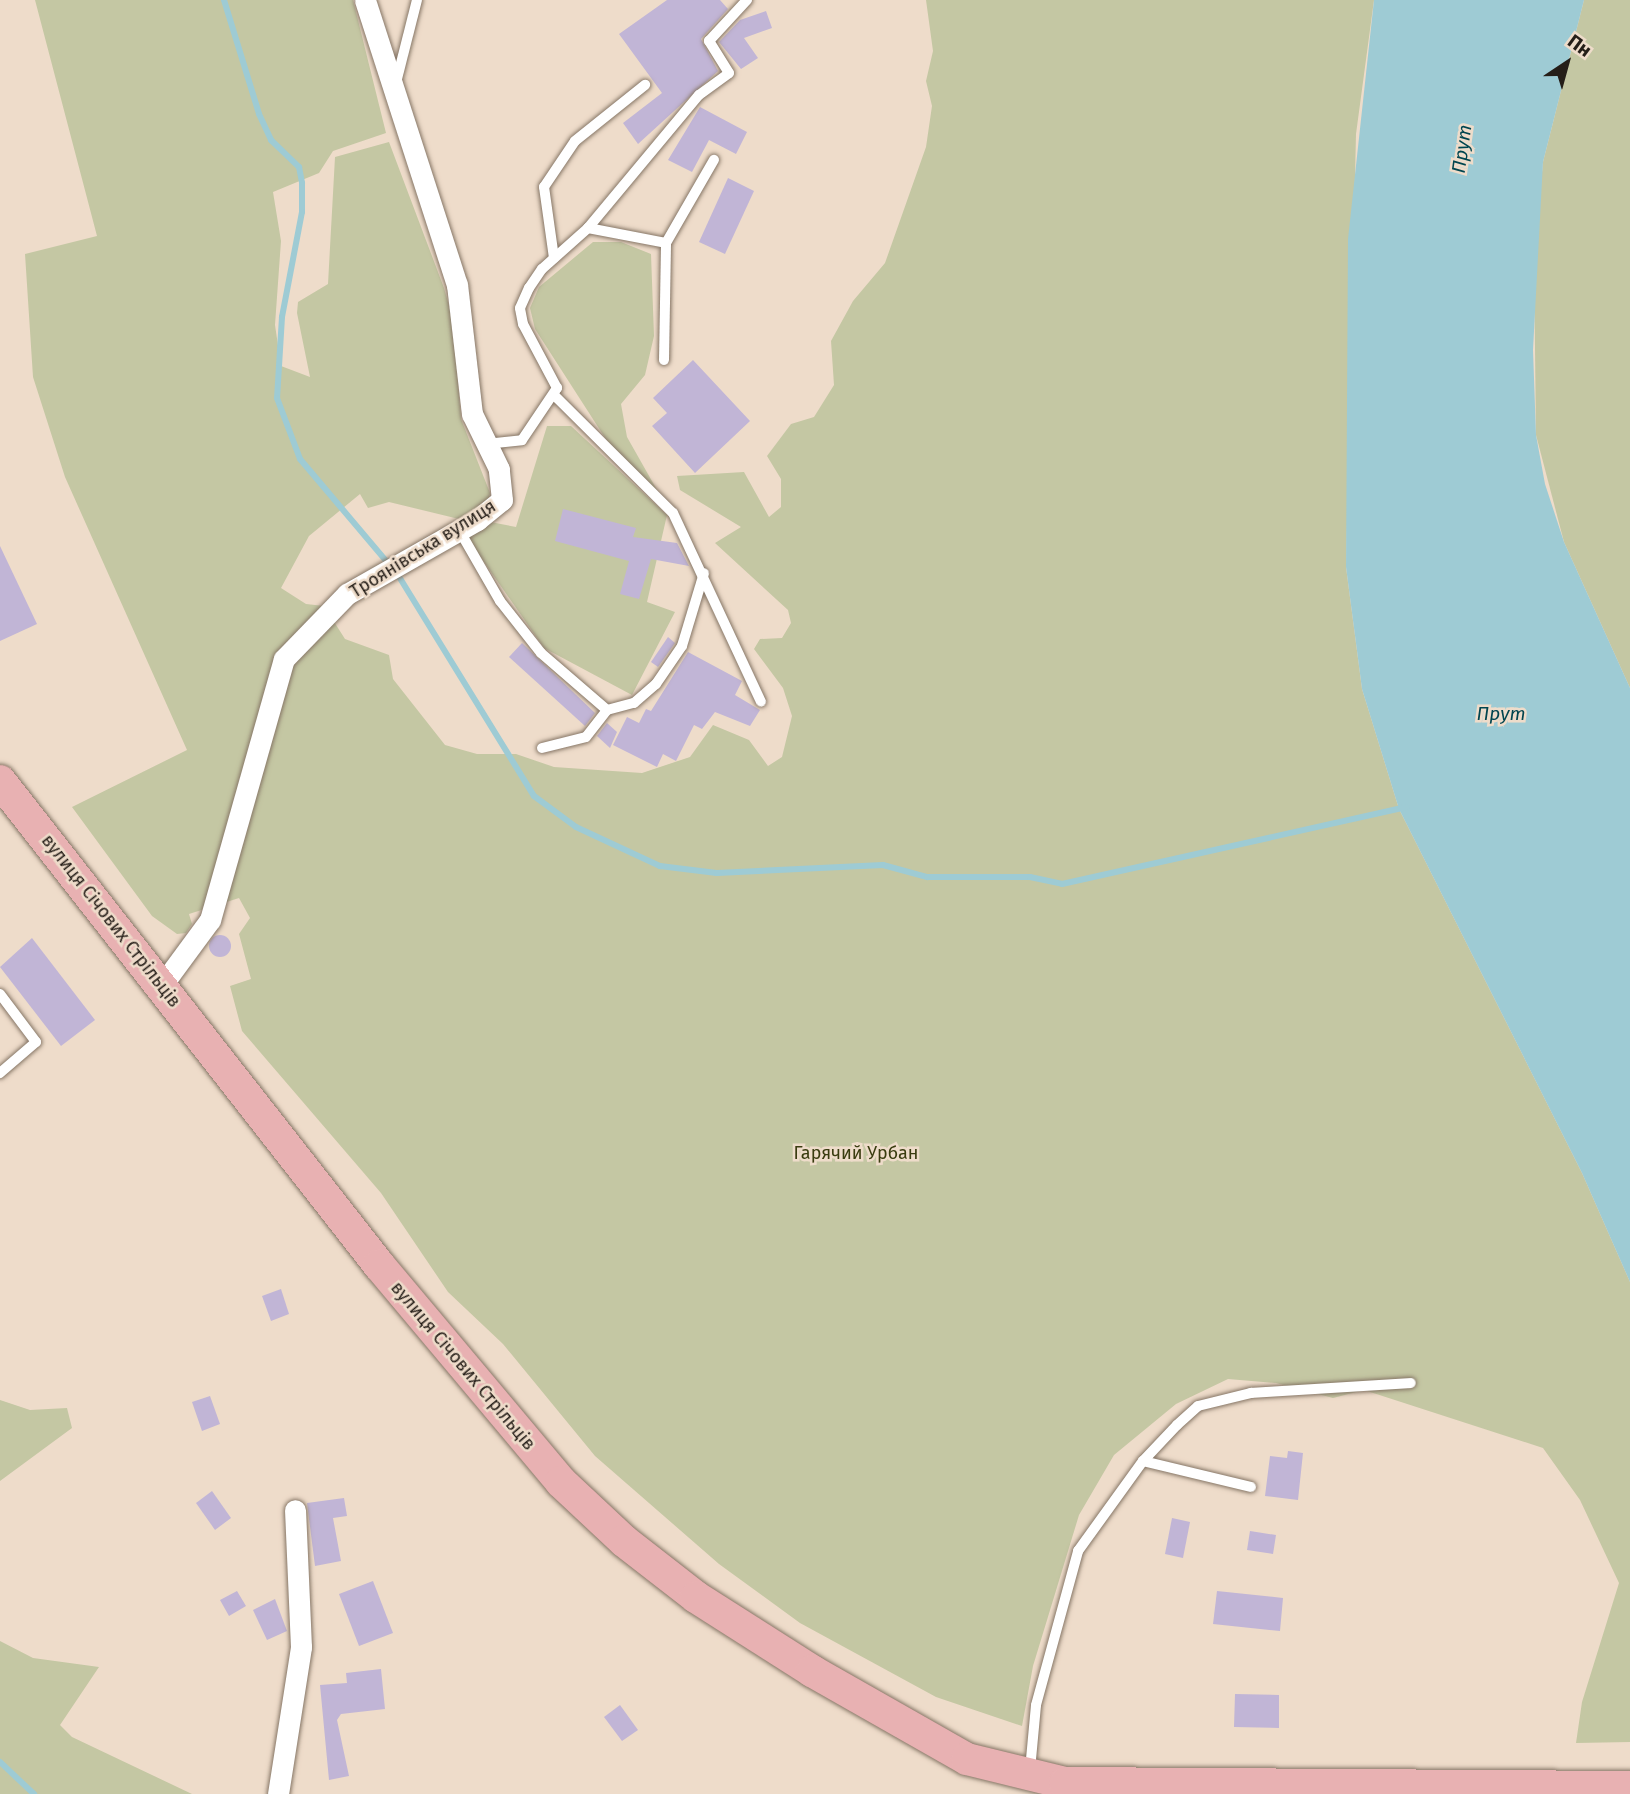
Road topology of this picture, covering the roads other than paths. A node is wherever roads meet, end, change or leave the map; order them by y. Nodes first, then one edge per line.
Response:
1 (365, 0) edge
2 (417, 0) edge
3 (747, 0) edge
4 (645, 85) dead end
5 (395, 86) junction
6 (714, 160) dead end
7 (588, 228) junction
8 (666, 243) junction
9 (554, 258) junction
10 (664, 360) dead end
11 (555, 396) junction
12 (486, 444) junction
13 (458, 528) junction
14 (704, 573) junction
15 (761, 702) dead end
16 (607, 710) junction
17 (542, 748) dead end
18 (0, 780) edge
19 (162, 985) junction
20 (0, 994) edge
21 (0, 1073) edge
22 (1411, 1383) dead end
23 (1143, 1461) junction
24 (1251, 1487) dead end
25 (295, 1510) dead end
26 (1029, 1777) junction
27 (1630, 1787) edge
28 (1066, 1788) edge
29 (1275, 1790) edge
30 (1196, 1791) edge
31 (278, 1794) edge

1 - 5 street, Троянівська вулиця
2 - 5 lane
3 - 7 lane
4 - 9 lane
5 - 12 street, Троянівська вулиця
6 - 8 lane
7 - 8 lane
7 - 9 lane
8 - 10 lane
9 - 11 lane
11 - 12 lane
11 - 14 lane
12 - 13 street, Троянівська вулиця
13 - 16 lane
13 - 19 street, Троянівська вулиця
14 - 15 lane
14 - 16 lane
16 - 17 lane
18 - 19 main road, вулиця Січових Стрільців
19 - 26 main road, вулиця Січових Стрільців
20 - 21 lane
22 - 23 lane
23 - 24 lane
23 - 26 lane
25 - 31 street
26 - 28 main road, вулиця Січових Стрільців
27 - 29 main road, вулиця Січових Стрільців
28 - 30 main road, вулиця Січових Стрільців
29 - 30 main road, вулиця Січових Стрільців

